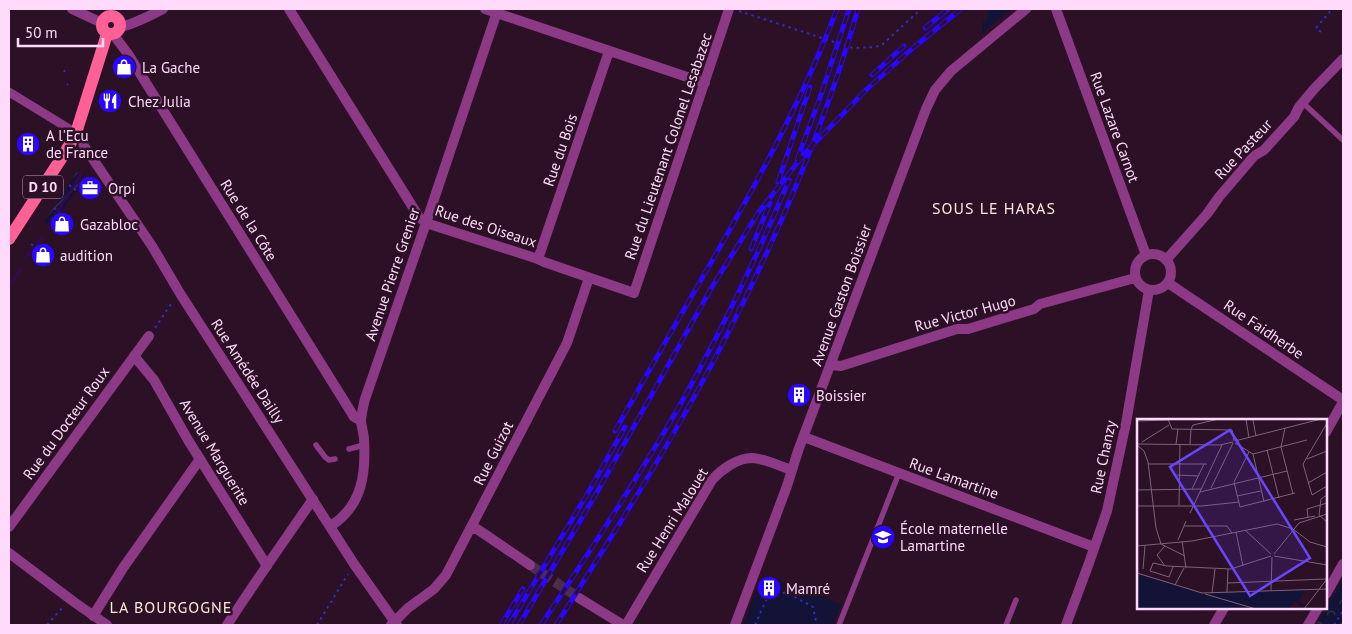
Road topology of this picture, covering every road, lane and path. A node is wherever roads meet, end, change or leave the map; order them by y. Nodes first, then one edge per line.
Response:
1 (72, 9) edge
2 (163, 9) edge
3 (289, 9) edge
4 (485, 9) edge
5 (731, 9) edge
6 (921, 9) edge
7 (1026, 9) edge
8 (1056, 9) edge
9 (1332, 9) edge
10 (498, 11) edge
11 (112, 24) edge
12 (1321, 32) dead end
13 (610, 52) junction
14 (1343, 59) edge
15 (705, 83) junction
16 (9, 92) edge
17 (1303, 102) junction
18 (76, 133) junction
19 (1343, 140) edge
20 (68, 185) dead end
21 (76, 190) dead end
22 (54, 208) dead end
23 (61, 213) dead end
24 (426, 223) junction
25 (9, 237) edge
26 (31, 244) dead end
27 (38, 249) dead end
28 (1146, 255) junction
29 (538, 259) junction
30 (1166, 260) junction
31 (589, 278) junction
32 (1135, 278) junction
33 (1168, 283) junction
34 (1149, 290) junction
35 (180, 292) junction
36 (634, 293) joint
37 (149, 336) joint
38 (134, 356) junction
39 (831, 365) junction
40 (1343, 401) edge
41 (361, 421) junction
42 (1327, 430) edge
43 (804, 436) junction
44 (316, 445) dead end
45 (364, 445) junction
46 (350, 449) dead end
47 (200, 459) junction
48 (335, 459) dead end
49 (792, 470) junction
50 (899, 473) junction
51 (313, 499) junction
52 (331, 526) junction
53 (9, 527) edge
54 (471, 529) junction
55 (1094, 547) junction
56 (9, 553) edge
57 (354, 564) junction
58 (1343, 564) edge
59 (530, 565) tunnel mouth
60 (267, 566) junction
61 (1327, 592) edge
62 (579, 598) tunnel mouth
63 (70, 599) junction
64 (1016, 600) dead end
65 (1223, 609) edge
66 (1317, 609) edge
67 (1343, 610) edge
68 (93, 616) junction
69 (394, 624) edge
70 (47, 625) edge
71 (107, 625) edge
72 (228, 625) edge
73 (316, 625) edge
74 (624, 625) edge
75 (735, 625) edge
76 (755, 625) edge
77 (814, 625) edge
78 (839, 625) edge
79 (1006, 625) edge
80 (1066, 625) edge
81 (1214, 625) edge
82 (1308, 625) edge
83 (1334, 625) edge

1 - 11 street
2 - 11 street
3 - 24 street, Rue des Oiseaux
4 - 10 street
5 - 6 path
5 - 15 street, Rue du Lieutenant Colonel Lesabazec
7 - 39 street, Avenue Gaston Boissier
8 - 28 street, Rue Lazare Carnot
9 - 12 path
10 - 13 street
10 - 24 street, Avenue Pierre Grenier
11 - 18 main road, D 10
11 - 41 street, Rue de la Côte
13 - 15 street
13 - 29 street, Rue du Bois
14 - 17 street, Rue Pasteur
15 - 36 street, Rue du Lieutenant Colonel Lesabazec
16 - 18 street
17 - 19 lane
17 - 30 street, Rue Pasteur
18 - 25 main road, D 10
18 - 35 street, Rue Amédée Dailly
20 - 21 path
22 - 23 path
24 - 29 street, Rue des Oiseaux
24 - 41 street, Avenue Pierre Grenier
26 - 27 path
28 - 30 street
28 - 32 street
29 - 31 street, Rue des Oiseaux
30 - 33 street
31 - 36 street, Rue des Oiseaux
31 - 54 street, Rue Guizot
32 - 34 street
32 - 39 street, Rue Victor Hugo
33 - 34 street
33 - 40 street, Rue Faidherbe
34 - 55 street, Rue Chanzy
35 - 37 path
35 - 51 street, Rue Amédée Dailly
37 - 38 street, Rue du Docteur Roux
38 - 47 street, Avenue Marguerite
38 - 53 street, Rue du Docteur Roux
39 - 43 street, Avenue Gaston Boissier
40 - 42 street
41 - 45 street, Avenue Pierre Grenier
43 - 49 street, Avenue Gaston Boissier
43 - 50 street, Rue Lamartine
44 - 48 lane
45 - 46 lane
45 - 52 street, Avenue Pierre Grenier
47 - 60 street, Avenue Marguerite
47 - 68 street
49 - 74 street, Rue Henri Malouet
49 - 75 street, Avenue Gaston Boissier
50 - 55 street, Rue Lamartine
50 - 78 lane
51 - 52 street, Rue Amédée Dailly
51 - 60 street
52 - 57 street, Rue Amédée Dailly
54 - 59 street
54 - 69 street, Rue Guizot
55 - 80 street, Rue Chanzy
56 - 63 street
57 - 69 street, Rue Amédée Dailly
57 - 73 path
58 - 61 street
60 - 72 street
62 - 74 street
63 - 68 street
63 - 70 path
64 - 79 lane
65 - 81 street
66 - 82 street
67 - 83 path
68 - 71 street
76 - 77 path

